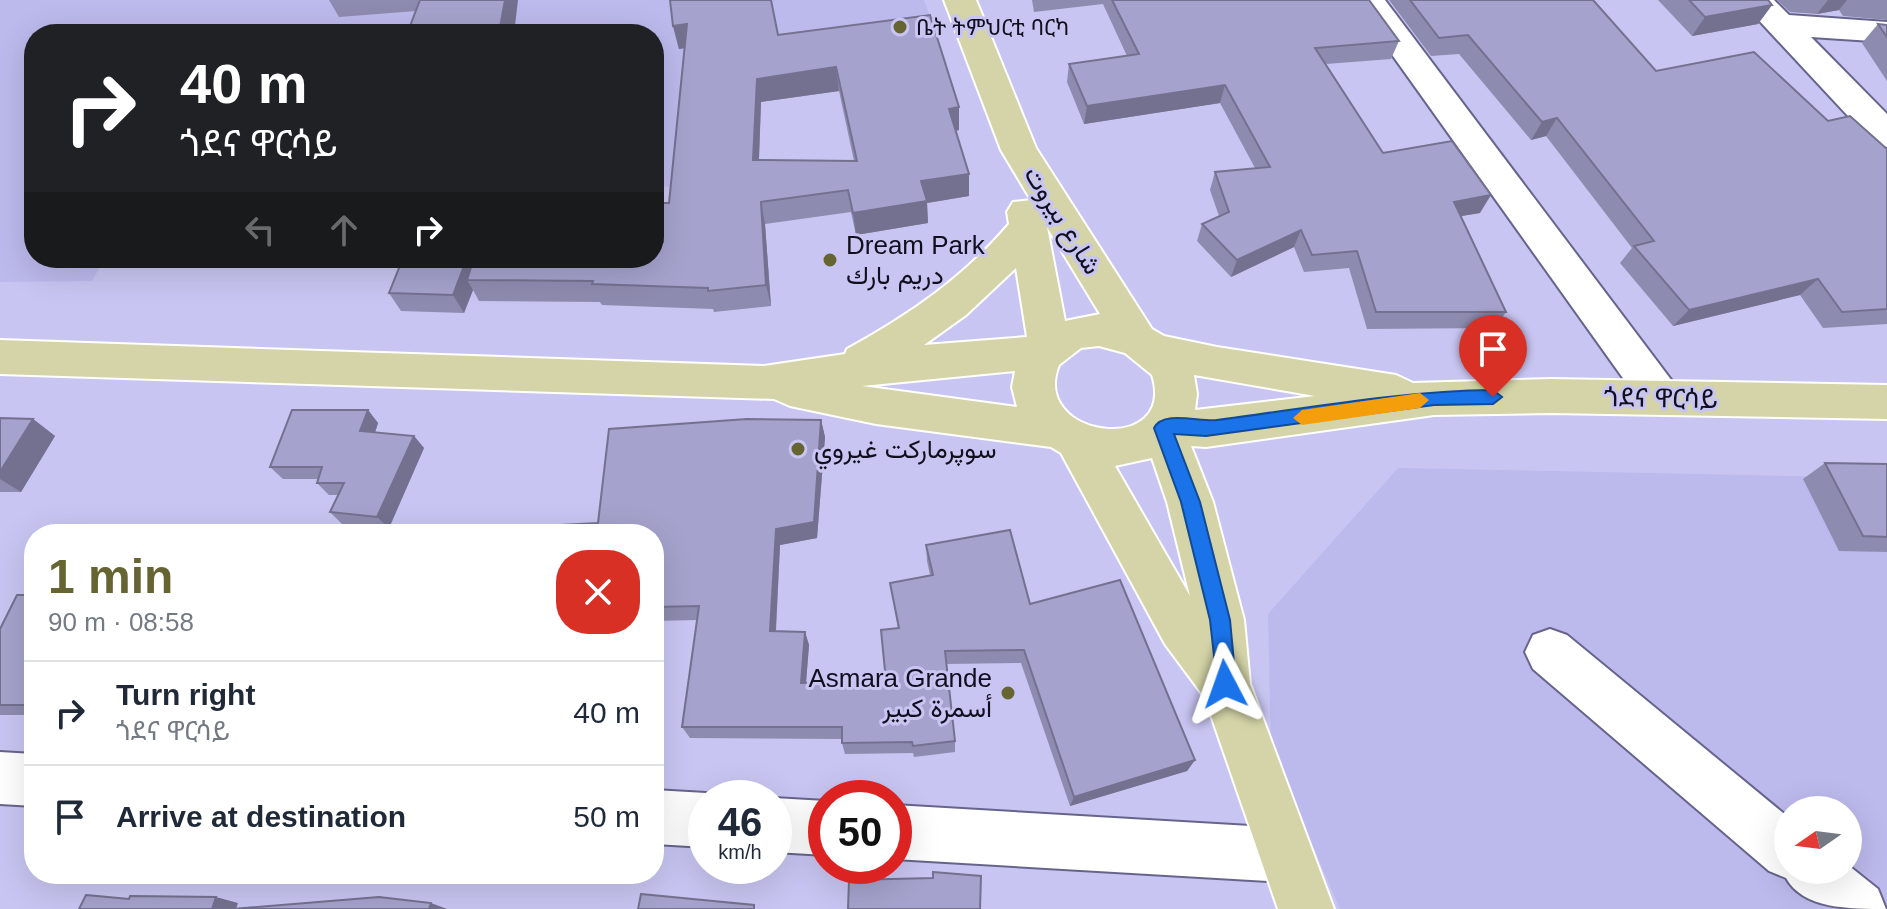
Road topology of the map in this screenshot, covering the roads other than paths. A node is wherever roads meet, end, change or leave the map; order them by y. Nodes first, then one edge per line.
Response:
1 (960, 0) edge
2 (1369, 0) edge
3 (1756, 0) edge
4 (1782, 25) junction
5 (1887, 32) edge
6 (1887, 135) edge
7 (1019, 150) junction
8 (1027, 229) junction
9 (1146, 344) junction
10 (1047, 350) junction
11 (0, 357) edge
12 (844, 371) junction
13 (764, 383) junction
14 (1660, 397) junction
15 (1434, 398) junction
16 (1887, 402) edge
17 (1164, 427) junction
18 (1068, 436) junction
19 (1550, 652) dead end
20 (1225, 684) junction
21 (0, 778) edge
22 (24, 779) edge
23 (664, 818) edge
24 (688, 819) edge
25 (912, 833) edge
26 (1774, 840) edge
27 (1285, 855) junction
28 (1827, 884) edge
29 (1306, 909) edge
30 (1858, 909) edge

1 - 7 main road
2 - 14 street
3 - 4 street
4 - 5 street
4 - 6 street
7 - 8 main road, شارع بيروت
7 - 9 main road, شارع بيروت
8 - 10 main road, شارع بيروت
8 - 12 main road
9 - 10 main road
9 - 15 main road, ጎደና ዋርሳይ
9 - 17 main road
10 - 12 main road
10 - 18 main road
11 - 13 main road
12 - 13 main road
13 - 18 main road
14 - 15 main road, ጎደና ዋርሳይ
14 - 16 main road, ጎደና ዋርሳይ
15 - 17 main road, ጎደና ዋርሳይ
17 - 18 main road
17 - 20 main road
18 - 20 main road
19 - 26 street
20 - 27 main road
21 - 22 street
23 - 24 street
25 - 27 street
27 - 29 main road
28 - 30 street

